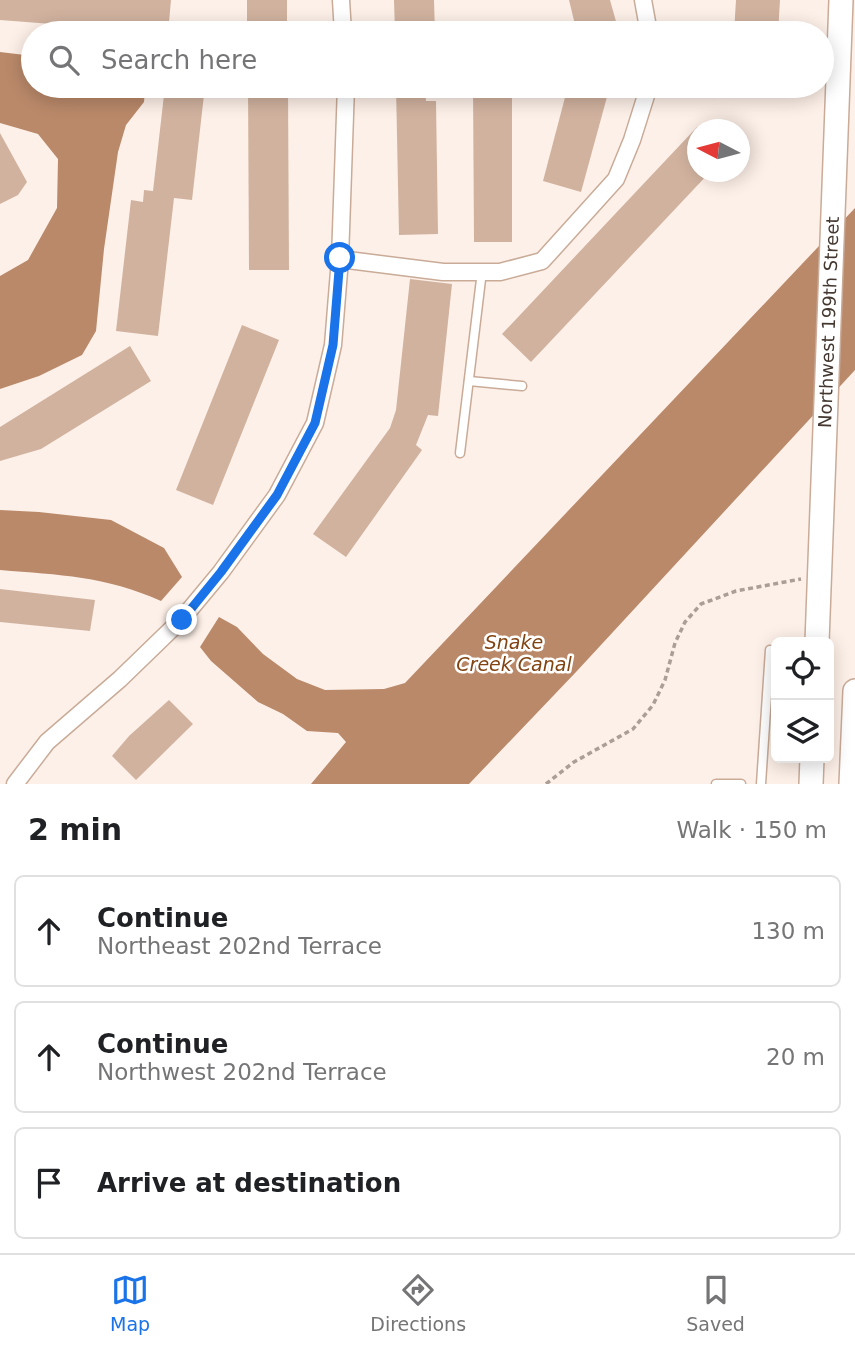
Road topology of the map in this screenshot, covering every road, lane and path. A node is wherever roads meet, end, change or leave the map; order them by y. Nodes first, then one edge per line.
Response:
1 (341, 0) edge
2 (643, 0) edge
3 (841, 0) edge
4 (342, 21) edge
5 (647, 21) edge
6 (346, 98) edge
7 (645, 98) edge
8 (340, 258) junction
9 (482, 271) junction
10 (469, 381) junction
11 (522, 386) dead end
12 (460, 453) dead end
13 (803, 579) dead end
14 (817, 637) edge
15 (770, 650) dead end
16 (855, 691) edge
17 (812, 763) edge
18 (15, 784) edge
19 (546, 784) edge
20 (716, 784) edge
21 (741, 784) edge
22 (761, 784) edge
23 (811, 784) edge
24 (851, 784) edge

1 - 4 street
2 - 5 street
3 - 14 main road, Northwest 199th Street
6 - 8 street
7 - 9 street
8 - 9 street
8 - 18 street
9 - 10 lane
10 - 11 lane
10 - 12 lane
13 - 19 path
15 - 22 lane
16 - 24 main road
17 - 23 main road
20 - 21 lane

